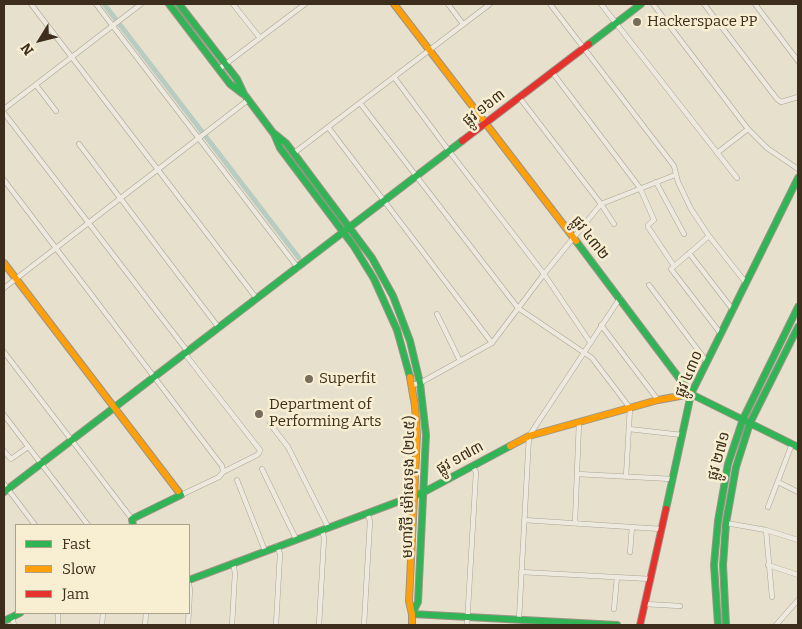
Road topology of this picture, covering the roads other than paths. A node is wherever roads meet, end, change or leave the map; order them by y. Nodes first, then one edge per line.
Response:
1 (31, 4) edge
2 (96, 4) edge
3 (141, 4) edge
4 (169, 4) edge
5 (179, 4) edge
6 (234, 4) edge
7 (305, 4) edge
8 (394, 4) edge
9 (448, 4) edge
10 (490, 4) edge
11 (550, 4) edge
12 (601, 4) edge
13 (641, 4) edge
14 (653, 4) edge
15 (704, 4) edge
16 (755, 4) edge
17 (116, 23) junction
18 (616, 23) junction
19 (464, 24) junction
20 (260, 38) junction
21 (583, 48) junction
22 (430, 50) junction
23 (72, 57) junction
24 (798, 61) edge
25 (226, 64) junction
26 (219, 69) junction
27 (552, 72) junction
28 (394, 77) junction
29 (36, 85) junction
30 (244, 94) junction
31 (520, 97) junction
32 (798, 97) edge
33 (248, 100) junction
34 (360, 103) junction
35 (4, 109) edge
36 (56, 111) dead end
37 (4, 113) edge
38 (486, 123) junction
39 (328, 127) junction
40 (748, 129) junction
41 (274, 134) junction
42 (200, 137) junction
43 (79, 144) dead end
44 (449, 151) junction
45 (294, 153) junction
46 (716, 153) junction
47 (798, 169) edge
48 (158, 170) junction
49 (675, 175) junction
50 (416, 177) junction
51 (737, 178) dead end
52 (798, 178) edge
53 (4, 180) edge
54 (656, 182) junction
55 (640, 188) junction
56 (121, 198) junction
57 (385, 201) junction
58 (601, 204) junction
59 (88, 223) junction
60 (614, 224) dead end
61 (351, 228) junction
62 (344, 233) junction
63 (684, 234) dead end
64 (709, 236) junction
65 (574, 238) junction
66 (56, 248) junction
67 (690, 253) junction
68 (4, 263) edge
69 (298, 268) junction
70 (672, 268) junction
71 (544, 274) junction
72 (382, 275) junction
73 (16, 279) junction
74 (374, 279) junction
75 (746, 283) junction
76 (649, 285) dead end
77 (4, 288) edge
78 (620, 298) junction
79 (258, 299) junction
80 (798, 307) edge
81 (518, 308) junction
82 (733, 310) junction
83 (437, 314) dead end
84 (601, 325) junction
85 (798, 326) edge
86 (219, 328) junction
87 (721, 334) junction
88 (590, 342) junction
89 (492, 343) junction
90 (4, 352) edge
91 (584, 352) junction
92 (186, 353) junction
93 (460, 361) junction
94 (707, 362) junction
95 (154, 377) junction
96 (420, 383) junction
97 (412, 385) junction
98 (691, 394) junction
99 (658, 400) junction
100 (115, 407) junction
101 (630, 408) junction
102 (4, 415) edge
103 (743, 419) junction
104 (579, 422) junction
105 (750, 422) junction
106 (270, 424) dead end
107 (630, 430) junction
108 (682, 435) junction
109 (529, 436) junction
110 (72, 440) junction
111 (795, 446) edge
112 (28, 447) junction
113 (4, 451) edge
114 (41, 464) junction
115 (472, 466) junction
116 (262, 469) dead end
117 (223, 472) junction
118 (577, 474) junction
119 (626, 477) junction
120 (672, 479) junction
121 (236, 480) dead end
122 (778, 482) junction
123 (5, 489) edge
124 (424, 492) junction
125 (798, 492) edge
126 (181, 495) junction
127 (414, 495) junction
128 (768, 507) dead end
129 (367, 513) junction
130 (524, 520) junction
131 (132, 522) edge
132 (575, 523) junction
133 (726, 523) junction
134 (34, 524) edge
135 (87, 524) edge
136 (632, 527) junction
137 (325, 528) junction
138 (662, 529) junction
139 (766, 530) junction
140 (296, 539) junction
141 (798, 540) edge
142 (412, 542) junction
143 (421, 543) junction
144 (277, 546) junction
145 (265, 551) junction
146 (630, 552) dead end
147 (233, 563) junction
148 (768, 565) junction
149 (522, 572) junction
150 (798, 575) edge
151 (617, 576) junction
152 (650, 579) junction
153 (190, 580) edge
154 (772, 597) dead end
155 (798, 600) edge
156 (645, 604) junction
157 (680, 606) dead end
158 (793, 606) junction
159 (614, 609) dead end
160 (798, 611) edge
161 (17, 614) edge
162 (412, 614) junction
163 (12, 616) junction
164 (467, 617) junction
165 (519, 619) junction
166 (4, 621) edge
167 (14, 625) edge
168 (232, 625) edge
169 (276, 625) edge
170 (319, 625) edge
171 (364, 625) edge
172 (412, 625) edge
173 (467, 625) edge
174 (617, 625) edge
175 (640, 625) edge
176 (718, 625) edge
177 (726, 625) edge
178 (776, 625) edge

1 - 23 street
2 - 17 street
3 - 17 street
4 - 26 street, មហាវិថី ម៉ៅសេទុង (២៤៥)
5 - 25 street, មហាវិថី ម៉ៅសេទុង (២៤៥)
6 - 20 street
7 - 20 street
8 - 22 street, ផ្លូវ ៤៣២
9 - 19 street
10 - 19 street
11 - 21 street
12 - 18 street
13 - 18 street, ផ្លូវ ១៦៣
14 - 40 street
15 - 32 street
16 - 24 street
17 - 23 street
17 - 42 street
18 - 21 street, ផ្លូវ ១៦៣
18 - 46 street
19 - 22 street
20 - 25 street
21 - 27 street, ផ្លូវ ១៦៣
21 - 49 street
22 - 28 street
22 - 38 street, ផ្លូវ ៤៣២
23 - 29 street
23 - 48 street
25 - 26 street
25 - 30 street, មហាវិថី ម៉ៅសេទុង (២៤៥)
26 - 30 street, មហាវិថី ម៉ៅសេទុង (២៤៥)
27 - 31 street, ផ្លូវ ១៦៣
27 - 55 street
28 - 34 street
28 - 44 street
29 - 35 street
29 - 36 street
30 - 33 street, មហាវិថី ម៉ៅសេទុង (២៤៥)
31 - 38 street, ផ្លូវ ១៦៣
31 - 58 street
33 - 41 street, មហាវិថី ម៉ៅសេទុង (២៤៥)
33 - 42 street
34 - 39 street
34 - 50 street
37 - 59 street
38 - 44 street, ផ្លូវ ១៦៣
38 - 65 street, ផ្លូវ ៤៣២
39 - 45 street
39 - 57 street
40 - 46 street
40 - 47 street
41 - 45 street, មហាវិថី ម៉ៅសេទុង (២៤៥)
41 - 62 street, មហាវិថី ម៉ៅសេទុង (២៤៥)
42 - 48 street
42 - 69 street
43 - 56 street
44 - 50 street, ផ្លូវ ១៦៣
44 - 71 street
45 - 61 street, មហាវិថី ម៉ៅសេទុង (២៤៥)
46 - 51 street
48 - 56 street
48 - 79 street
49 - 54 street
49 - 64 street
50 - 57 street, ផ្លូវ ១៦៣
50 - 81 street
52 - 75 street, ផ្លូវ ៤៣០
53 - 66 street
54 - 55 street
54 - 63 street
55 - 58 street
55 - 70 street
56 - 59 street
56 - 86 street
57 - 61 street, ផ្លូវ ១៦៣
57 - 89 street
58 - 60 street
58 - 65 street
59 - 66 street
59 - 92 street
61 - 62 street, ផ្លូវ ១៦៣
61 - 72 street, មហាវិថី ម៉ៅសេទុង (២៤៥)
62 - 69 street, ផ្លូវ ១៦៣
62 - 74 street, មហាវិថី ម៉ៅសេទុង (២៤៥)
64 - 67 street
64 - 75 street
65 - 71 street
65 - 78 street, ផ្លូវ ៤៣២
66 - 73 street
66 - 95 street
67 - 70 street
67 - 82 street
68 - 73 street
69 - 79 street, ផ្លូវ ១៦៣
70 - 87 street
71 - 81 street
71 - 88 street
72 - 74 street
72 - 96 street, មហាវិថី ម៉ៅសេទុង (២៤៥)
73 - 77 street
73 - 100 street
74 - 97 street, មហាវិថី ម៉ៅសេទុង (២៤៥)
75 - 82 street, ផ្លូវ ៤៣០
76 - 94 street
78 - 84 street
78 - 98 street, ផ្លូវ ៤៣២
79 - 86 street, ផ្លូវ ១៦៣
80 - 103 street, ផ្លូវ ២៧១
81 - 89 street
81 - 91 street
82 - 87 street, ផ្លូវ ៤៣០
83 - 93 street
84 - 88 street
84 - 99 street
85 - 105 street, ផ្លូវ ២៧១
86 - 92 street, ផ្លូវ ១៦៣
87 - 94 street, ផ្លូវ ៤៣០
88 - 91 street
89 - 93 street
90 - 110 street
91 - 101 street
91 - 109 street
92 - 95 street, ផ្លូវ ១៦៣
92 - 117 street
93 - 96 street
94 - 98 street, ផ្លូវ ៤៣០
95 - 100 street, ផ្លូវ ១៦៣
95 - 117 street
96 - 97 street
96 - 124 street, មហាវិថី ម៉ៅសេទុង (២៤៥)
97 - 127 street, មហាវិថី ម៉ៅសេទុង (២៤៥)
98 - 99 street, ផ្លូវ ១៧៣
98 - 103 street, ផ្លូវ ៤៣២
98 - 108 street, ផ្លូវ ៤៣០
99 - 101 street, ផ្លូវ ១៧៣
100 - 110 street
100 - 126 street
101 - 104 street, ផ្លូវ ១៧៣
101 - 107 street
102 - 112 street
103 - 105 street, ផ្លូវ ៤៣២
103 - 176 street, ផ្លូវ ២៧១
104 - 109 street, ផ្លូវ ១៧៣
104 - 118 street
105 - 111 street, ផ្លូវ ៤៣២
105 - 133 street, ផ្លូវ ២៧១
106 - 137 street
107 - 108 street
107 - 119 street
108 - 120 street, ផ្លូវ ៤៣០
109 - 115 street, ផ្លូវ ១៧៣
109 - 130 street
110 - 114 street
110 - 131 street
111 - 122 street
112 - 113 street
112 - 114 street
114 - 123 street
114 - 135 street
115 - 124 street, ផ្លូវ ១៧៣
115 - 164 street
116 - 140 street
117 - 126 street
118 - 119 street
118 - 132 street
119 - 120 street
120 - 138 street, ផ្លូវ ៤៣០
121 - 145 street
122 - 125 street
122 - 128 street
123 - 134 street
124 - 127 street, ផ្លូវ ១៧៣
124 - 143 street, មហាវិថី ម៉ៅសេទុង (២៤៥)
126 - 131 street
127 - 129 street, ផ្លូវ ១៧៣
127 - 142 street, មហាវិថី ម៉ៅសេទុង (២៤៥)
129 - 137 street, ផ្លូវ ១៧៣
129 - 171 street
130 - 132 street
130 - 149 street
132 - 136 street
133 - 139 street
133 - 177 street, ផ្លូវ ២៧១
136 - 138 street
136 - 146 street
137 - 140 street, ផ្លូវ ១៧៣
137 - 170 street
138 - 152 street, ផ្លូវ ៤៣០
139 - 141 street
139 - 148 street
140 - 144 street, ផ្លូវ ១៧៣
142 - 143 street
142 - 162 street, មហាវិថី ម៉ៅសេទុង (២៤៥)
143 - 162 street, មហាវិថី ម៉ៅសេទុង (២៤៥)
144 - 145 street, ផ្លូវ ១៧៣
144 - 169 street
145 - 147 street, ផ្លូវ ១៧៣
147 - 153 street, ផ្លូវ ១៧៣
147 - 168 street
148 - 150 street
148 - 154 street
149 - 151 street
149 - 165 street
151 - 152 street
151 - 159 street
152 - 156 street, ផ្លូវ ៤៣០
155 - 158 street
156 - 157 street
156 - 175 street, ផ្លូវ ៤៣០
158 - 160 street
158 - 178 street
161 - 163 street
162 - 164 street
162 - 172 street, មហាវិថី ម៉ៅសេទុង (២៤៥)
163 - 166 street
163 - 167 street
164 - 165 street
164 - 173 street
165 - 174 street

